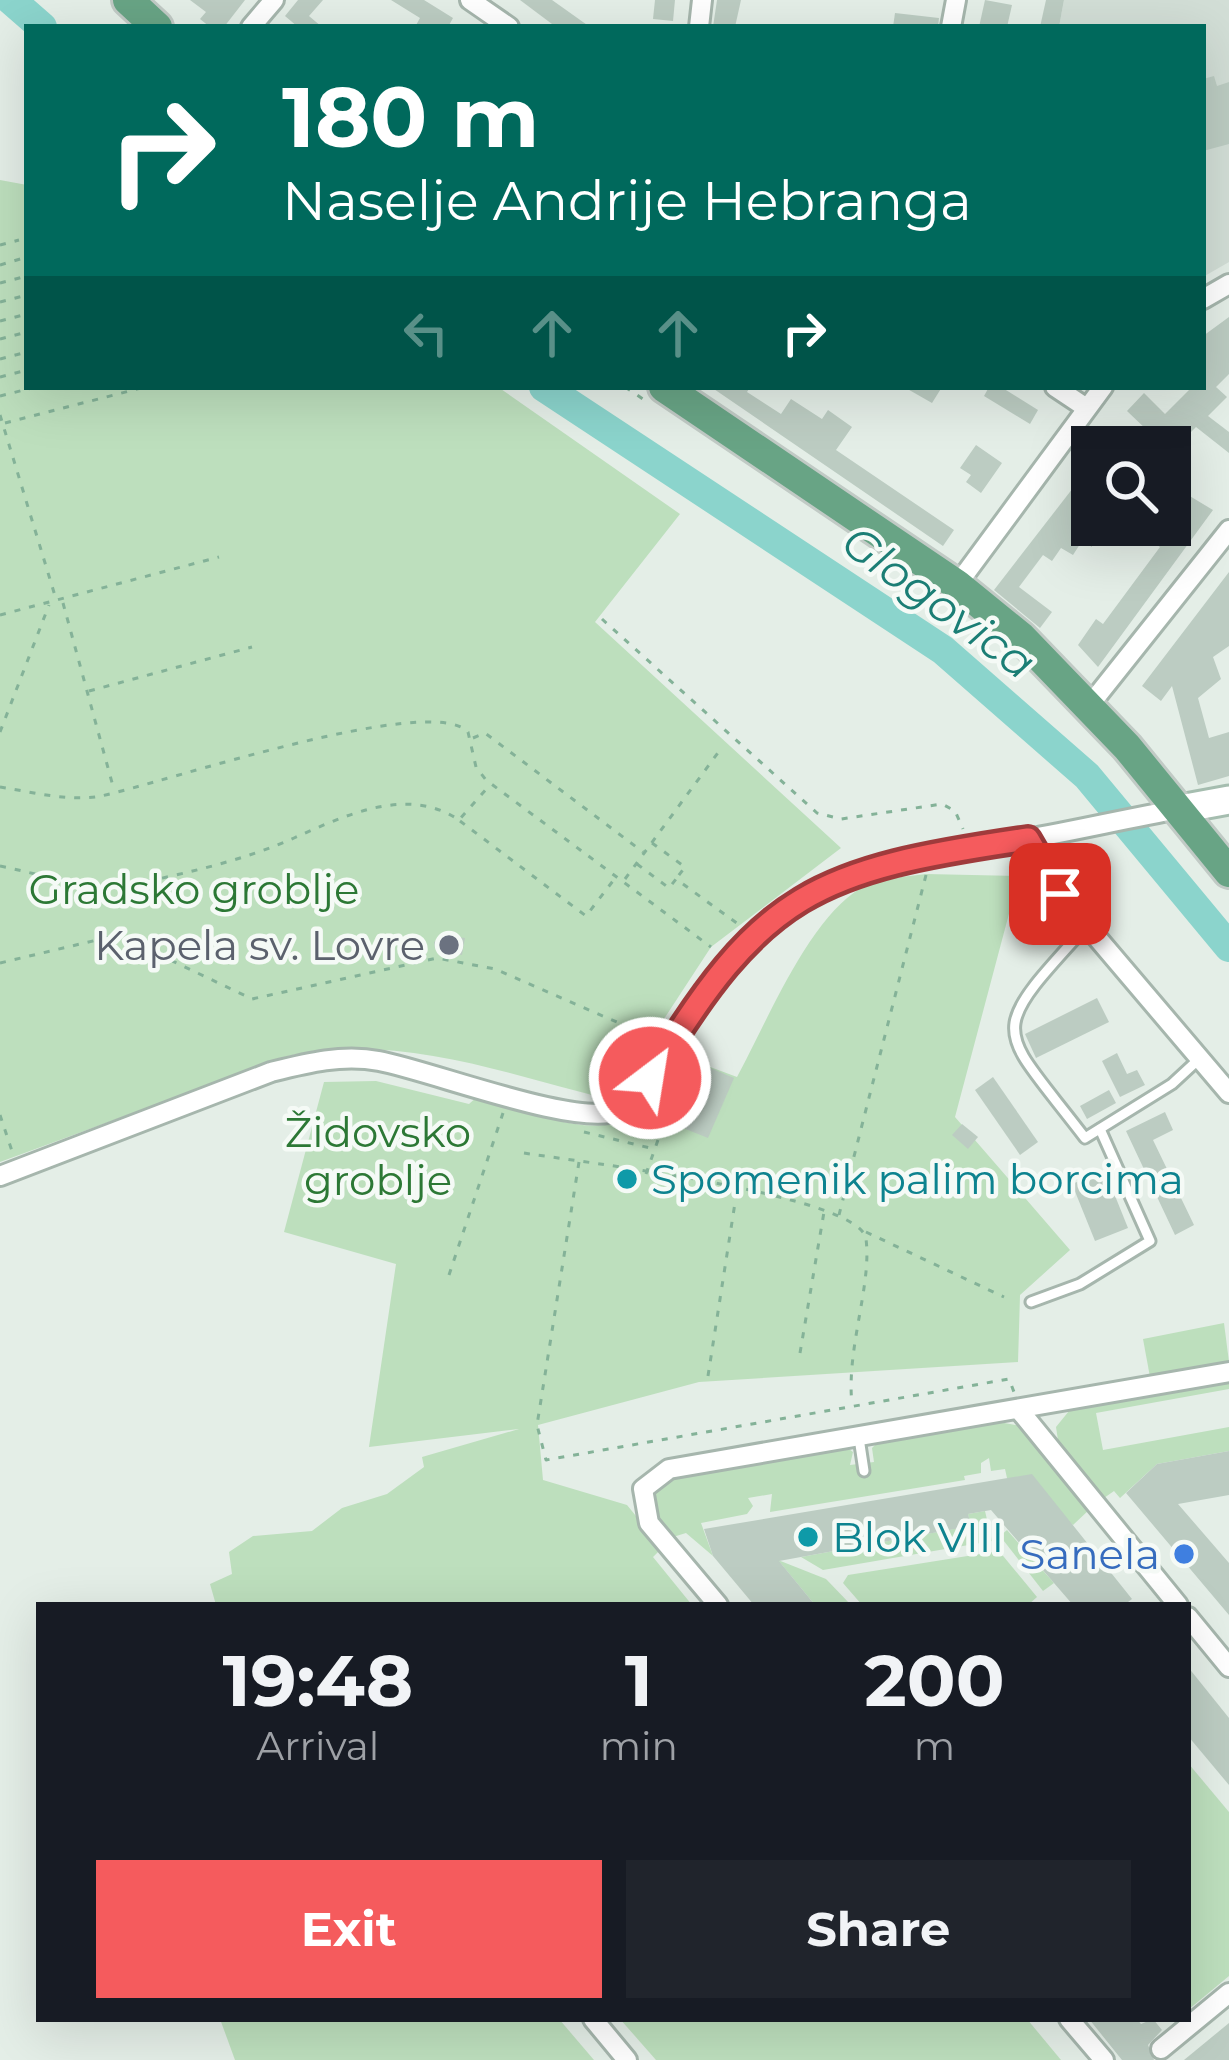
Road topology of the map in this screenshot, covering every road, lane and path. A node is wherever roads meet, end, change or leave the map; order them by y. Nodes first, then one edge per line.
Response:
1 (128, 0) edge
2 (274, 0) edge
3 (470, 0) edge
4 (154, 24) edge
5 (254, 24) edge
6 (505, 24) edge
7 (19, 240) dead end
8 (0, 245) edge
9 (133, 390) edge
10 (1060, 390) edge
11 (1099, 390) edge
12 (654, 393) edge
13 (1085, 407) junction
14 (0, 414) edge
15 (3, 424) junction
16 (1229, 530) edge
17 (219, 557) dead end
18 (957, 585) junction
19 (56, 601) junction
20 (0, 615) edge
21 (602, 619) dead end
22 (252, 647) dead end
23 (87, 692) junction
24 (1089, 706) junction
25 (0, 732) edge
26 (472, 739) junction
27 (720, 750) dead end
28 (492, 784) junction
29 (0, 787) edge
30 (115, 792) junction
31 (1229, 800) edge
32 (1167, 811) junction
33 (459, 820) junction
34 (1028, 839) junction
35 (651, 842) junction
36 (970, 848) junction
37 (644, 852) junction
38 (635, 863) junction
39 (0, 866) edge
40 (1229, 872) edge
41 (926, 874) dead end
42 (616, 877) junction
43 (676, 879) junction
44 (623, 881) junction
45 (739, 925) dead end
46 (1086, 927) junction
47 (711, 947) dead end
48 (0, 963) edge
49 (670, 1045) junction
50 (1199, 1059) junction
51 (1229, 1093) edge
52 (503, 1111) dead end
53 (0, 1115) edge
54 (1100, 1129) junction
55 (524, 1154) dead end
56 (579, 1162) junction
57 (9, 1173) edge
58 (646, 1174) junction
59 (737, 1189) junction
60 (825, 1210) junction
61 (839, 1216) junction
62 (864, 1232) junction
63 (449, 1275) dead end
64 (1004, 1297) dead end
65 (1031, 1302) dead end
66 (800, 1353) dead end
67 (1229, 1372) edge
68 (708, 1376) dead end
69 (853, 1406) junction
70 (1020, 1411) junction
71 (859, 1438) junction
72 (864, 1471) dead end
73 (715, 1602) edge
74 (1175, 1602) edge
75 (1191, 1621) edge
76 (1229, 1667) edge
77 (1229, 1993) edge
78 (595, 2022) edge
79 (1072, 2022) edge
80 (1161, 2049) dead end
81 (627, 2060) edge
82 (1104, 2060) edge

1 - 4 main road
2 - 5 street
3 - 6 street
7 - 8 path
9 - 15 path
10 - 13 street
11 - 13 street
12 - 18 main road
13 - 18 street
14 - 15 path
15 - 19 path
16 - 24 street
17 - 19 path
18 - 24 main road
19 - 20 path
19 - 23 path
19 - 25 path
21 - 36 path
22 - 23 path
23 - 30 path
24 - 32 main road
26 - 28 path
26 - 30 path
26 - 37 path
27 - 35 path
28 - 33 path
28 - 42 path
29 - 30 path
31 - 32 main road
32 - 34 street
32 - 40 main road
33 - 39 path
33 - 42 path
34 - 36 street
34 - 46 street
35 - 37 path
35 - 43 path
36 - 49 street
37 - 38 path
38 - 43 path
38 - 44 path
41 - 61 path
42 - 44 path
43 - 45 path
44 - 47 path
46 - 50 street
46 - 54 lane
48 - 49 path
49 - 57 street
49 - 58 path
50 - 51 street
50 - 54 lane
52 - 63 path
53 - 57 path
54 - 65 lane
55 - 56 path
56 - 58 path
56 - 69 path
58 - 59 path
59 - 60 path
59 - 68 path
60 - 61 path
60 - 66 path
61 - 62 path
62 - 64 path
62 - 69 path
67 - 70 street
69 - 70 path
70 - 71 street
70 - 74 street
71 - 72 lane
71 - 73 street
75 - 76 street
77 - 80 street
78 - 81 street
79 - 82 street

